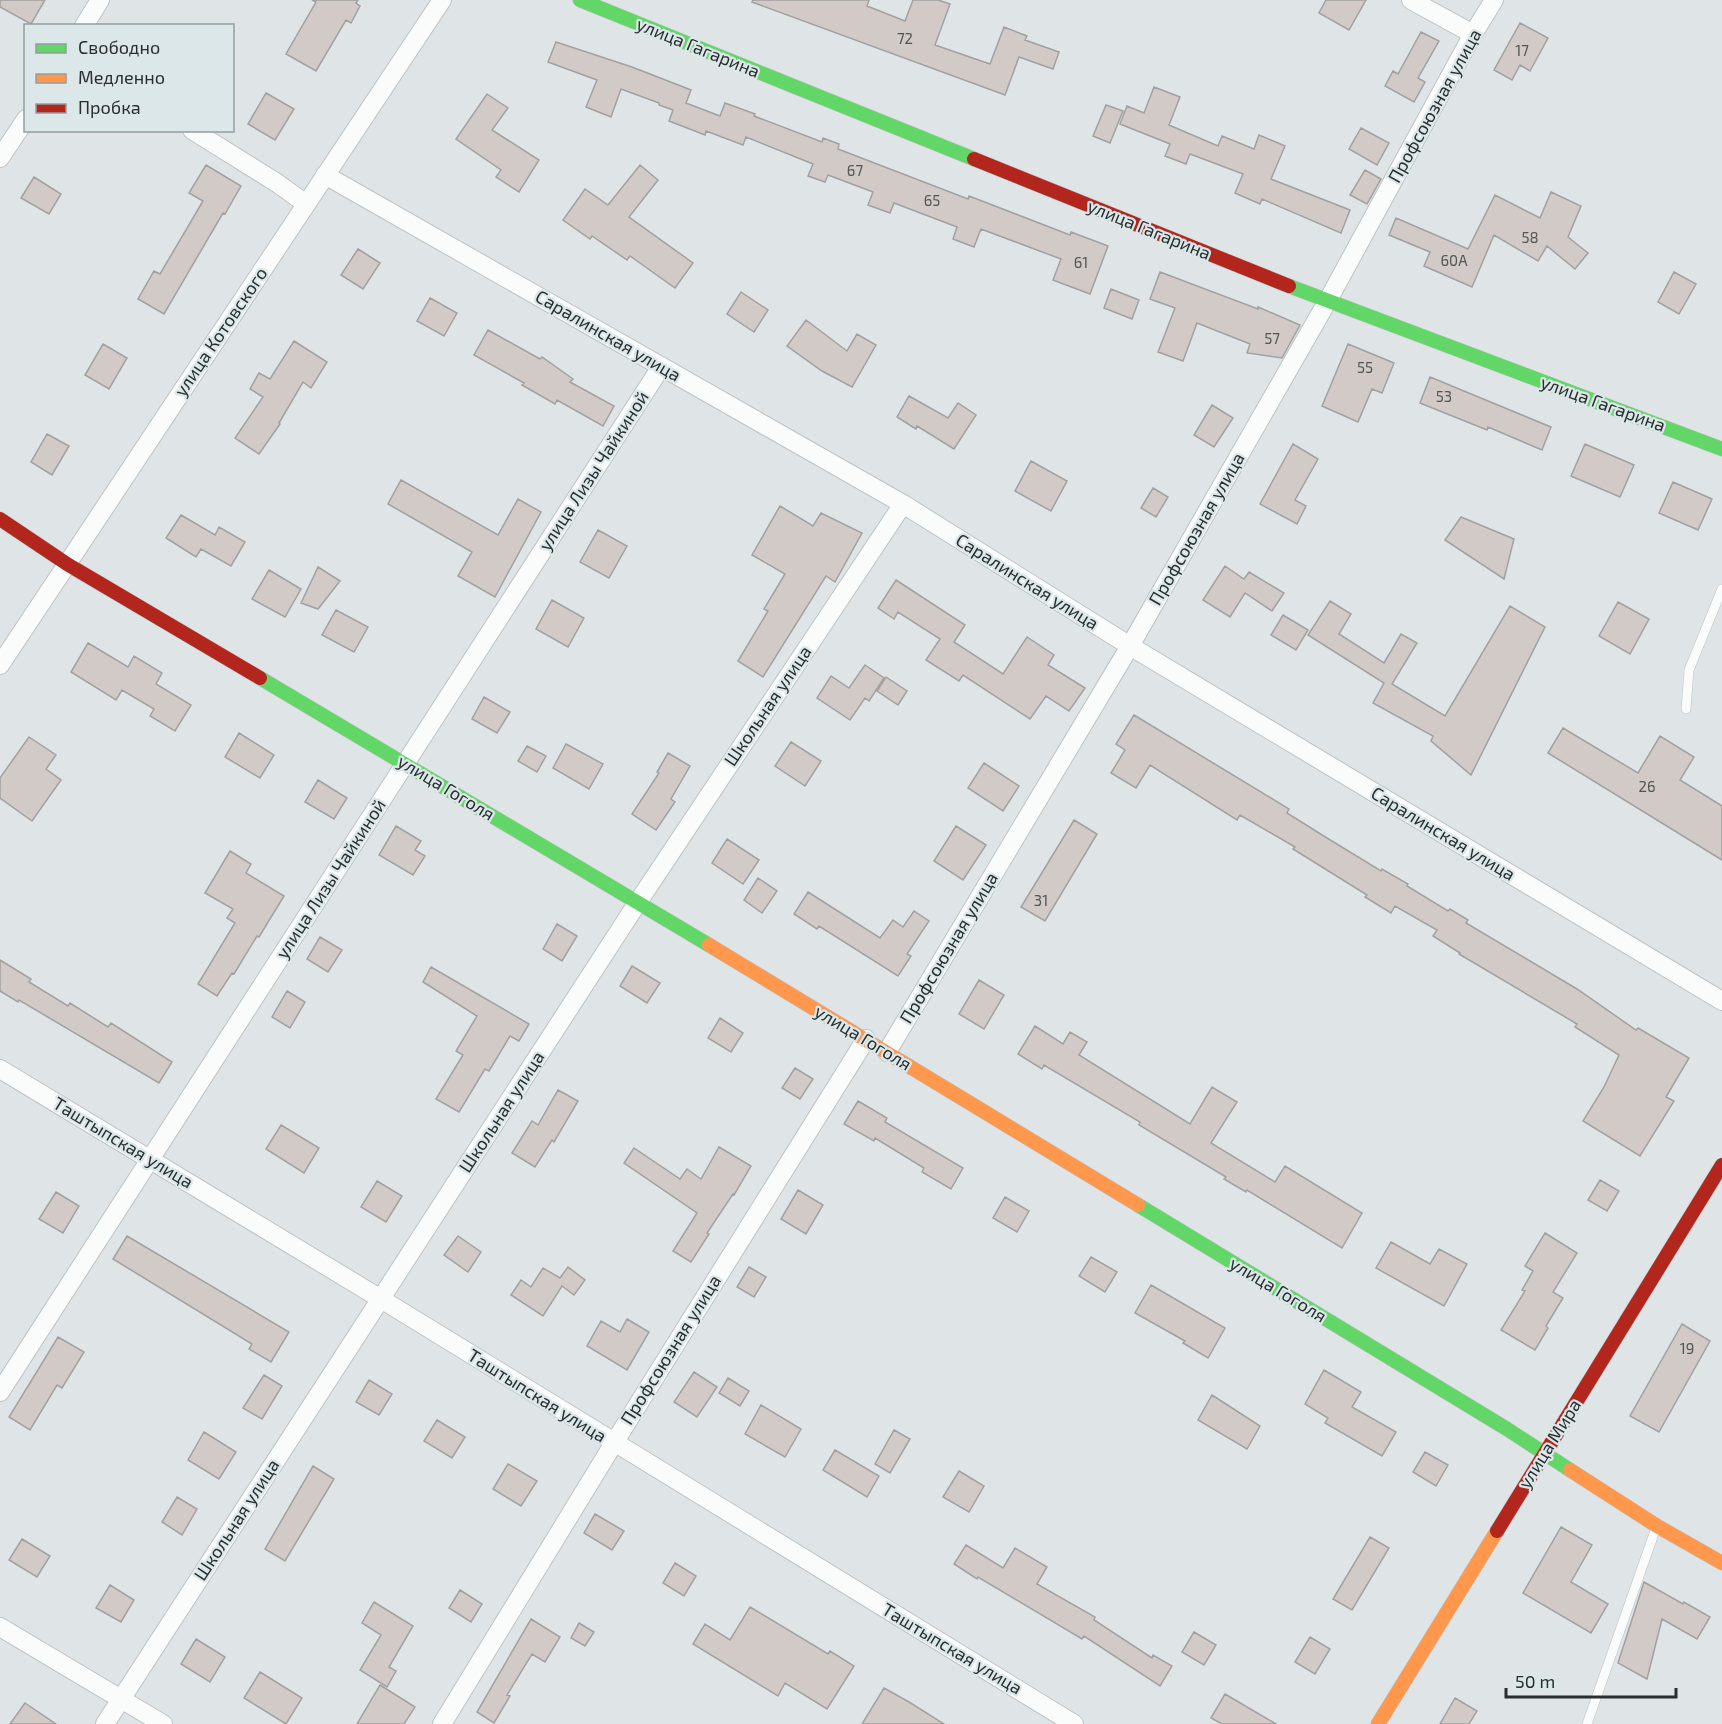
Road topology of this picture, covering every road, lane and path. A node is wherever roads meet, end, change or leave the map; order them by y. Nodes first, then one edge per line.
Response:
1 (100, 0) edge
2 (442, 0) edge
3 (580, 0) edge
4 (1411, 0) edge
5 (1494, 0) edge
6 (85, 24) edge
7 (1473, 34) junction
8 (24, 121) edge
9 (195, 132) edge
10 (0, 158) edge
11 (325, 175) junction
12 (306, 204) junction
13 (1327, 302) junction
14 (661, 367) junction
15 (1722, 449) edge
16 (903, 504) junction
17 (0, 519) edge
18 (67, 564) junction
19 (1722, 590) edge
20 (1130, 646) junction
21 (0, 665) edge
22 (1686, 709) dead end
23 (405, 763) junction
24 (638, 902) junction
25 (1722, 1002) edge
26 (866, 1039) junction
27 (887, 1052) junction
28 (0, 1069) edge
29 (150, 1159) junction
30 (1722, 1165) edge
31 (381, 1299) junction
32 (0, 1392) edge
33 (614, 1443) junction
34 (1544, 1453) junction
35 (1657, 1526) junction
36 (1722, 1563) edge
37 (0, 1628) edge
38 (121, 1699) junction
39 (105, 1724) edge
40 (163, 1724) edge
41 (442, 1724) edge
42 (1074, 1724) edge
43 (1378, 1724) edge
44 (1587, 1724) edge

1 - 6 street
2 - 11 street, улица Котовского
3 - 13 street, улица Гагарина
4 - 7 street
5 - 7 street, Профсоюзная улица
7 - 13 street, Профсоюзная улица
8 - 10 street
9 - 12 street
11 - 12 street, улица Котовского
11 - 14 street, Саралинская улица
12 - 18 street, улица Котовского
13 - 15 street, улица Гагарина
13 - 20 street, Профсоюзная улица
14 - 16 street, Саралинская улица
14 - 23 street, улица Лизы Чайкиной
16 - 20 street, Саралинская улица
16 - 24 street, Школьная улица
17 - 18 street, улица Гоголя
18 - 21 street, улица Котовского
18 - 23 street, улица Гоголя
19 - 22 lane
20 - 25 street, Саралинская улица
20 - 27 street, Профсоюзная улица
23 - 24 street, улица Гоголя
23 - 29 street, улица Лизы Чайкиной
24 - 26 street, улица Гоголя
24 - 31 street, Школьная улица
26 - 27 street, улица Гоголя
26 - 33 street, Профсоюзная улица
27 - 34 street, улица Гоголя
28 - 29 street, Таштыпская улица
29 - 31 street, Таштыпская улица
29 - 32 street, улица Лизы Чайкиной
30 - 34 street, улица Мира
31 - 33 street, Таштыпская улица
31 - 38 street, Школьная улица
33 - 41 street, Профсоюзная улица
33 - 42 street, Таштыпская улица
34 - 35 street, улица Гоголя
34 - 43 street, улица Мира
35 - 36 street, улица Гоголя
35 - 44 lane
37 - 38 street
38 - 39 street, Школьная улица
38 - 40 street

